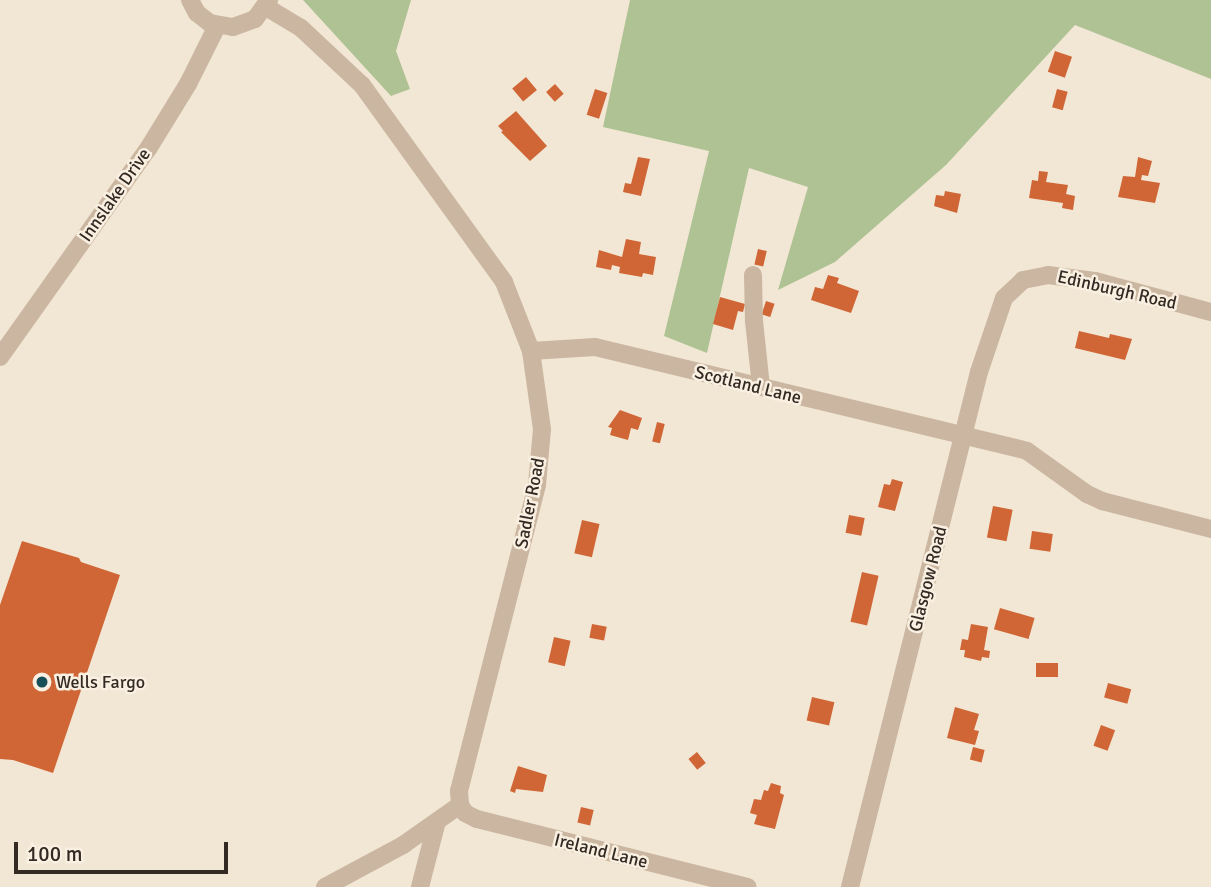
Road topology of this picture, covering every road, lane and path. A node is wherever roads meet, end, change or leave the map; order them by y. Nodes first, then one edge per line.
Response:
1 (190, 0) edge
2 (267, 4) edge
3 (217, 26) junction
4 (753, 275) dead end
5 (1023, 280) joint
6 (1211, 312) edge
7 (531, 351) junction
8 (0, 357) edge
9 (761, 387) junction
10 (963, 438) junction
11 (1211, 529) edge
12 (460, 805) junction
13 (436, 825) junction
14 (325, 887) edge
15 (420, 887) edge
16 (748, 887) edge
17 (850, 887) edge

1 - 3 street
2 - 3 street
2 - 7 street, Sadler Road
3 - 8 street, Innslake Drive
4 - 9 street
5 - 6 street, Edinburgh Road
5 - 10 street, Glasgow Road
7 - 9 street, Scotland Lane
7 - 12 street, Sadler Road
9 - 10 street, Scotland Lane
10 - 11 street, Scotland Lane
10 - 17 street, Glasgow Road
12 - 13 street
12 - 16 street, Ireland Lane
13 - 14 street
13 - 15 street

